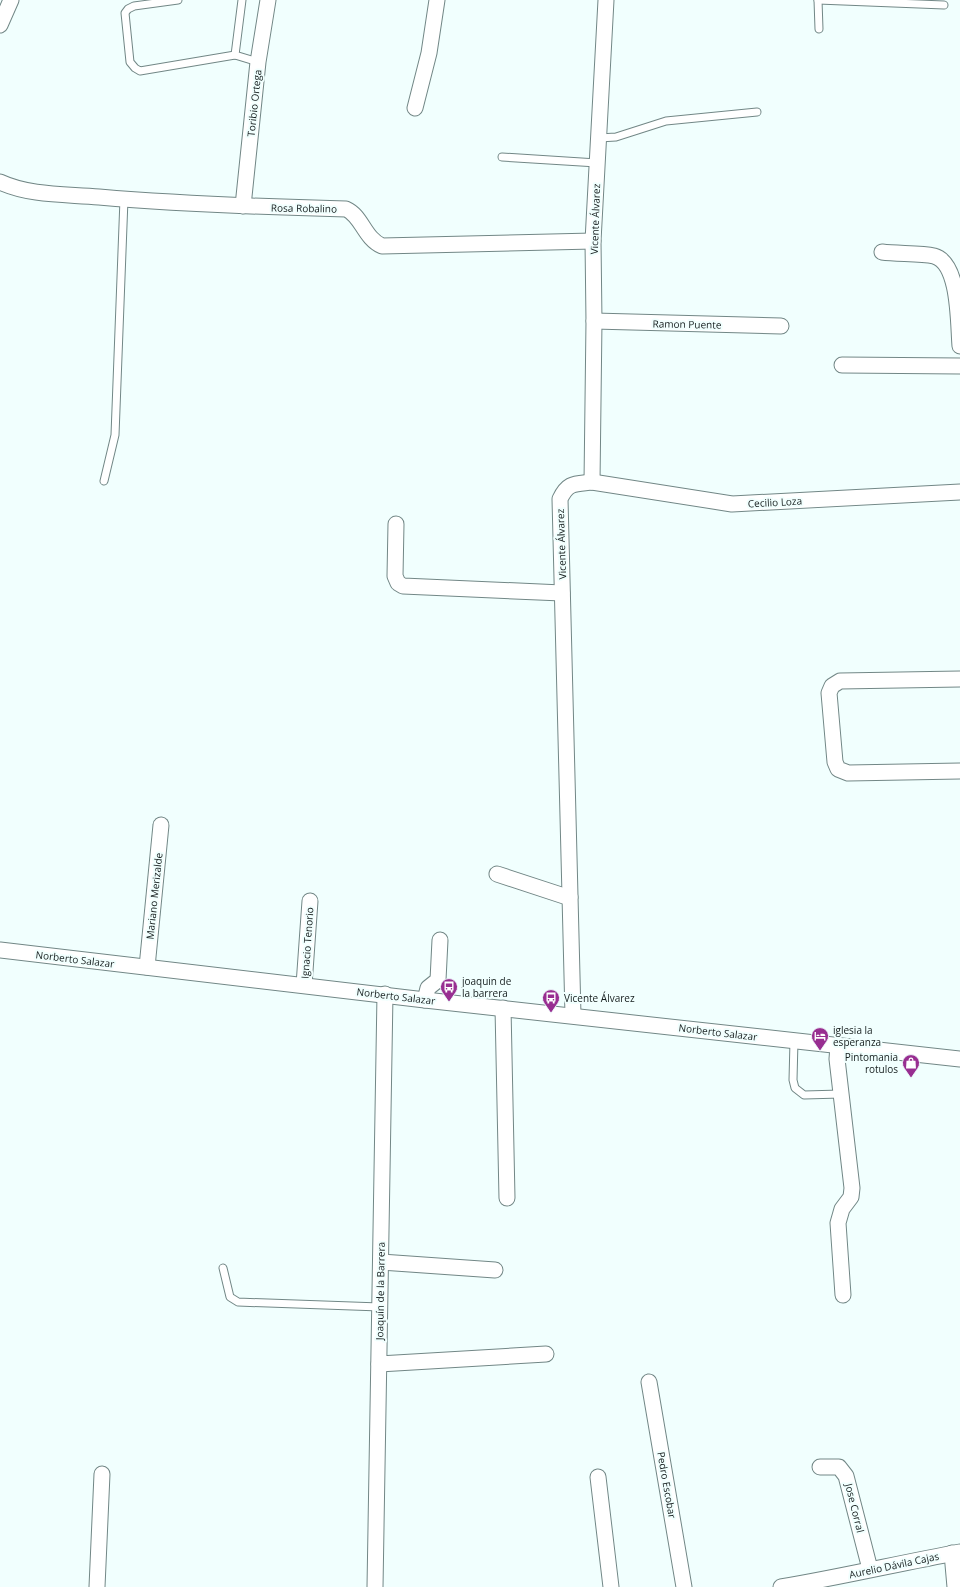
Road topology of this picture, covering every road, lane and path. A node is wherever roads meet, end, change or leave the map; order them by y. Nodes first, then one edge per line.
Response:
1 (11, 0) edge
2 (178, 0) edge
3 (242, 0) edge
4 (268, 0) edge
5 (437, 0) edge
6 (606, 0) edge
7 (818, 0) edge
8 (944, 5) dead end
9 (0, 25) edge
10 (819, 29) dead end
11 (235, 55) junction
12 (258, 62) junction
13 (415, 108) dead end
14 (757, 112) dead end
15 (598, 138) junction
16 (502, 157) dead end
17 (597, 163) junction
18 (0, 182) edge
19 (124, 199) junction
20 (244, 206) junction
21 (593, 241) junction
22 (882, 252) dead end
23 (594, 321) junction
24 (781, 326) dead end
25 (960, 346) edge
26 (842, 365) dead end
27 (960, 366) edge
28 (104, 481) dead end
29 (592, 482) junction
30 (960, 492) edge
31 (396, 524) dead end
32 (562, 593) junction
33 (960, 678) edge
34 (960, 771) edge
35 (161, 826) dead end
36 (497, 874) dead end
37 (570, 896) junction
38 (310, 901) dead end
39 (440, 940) dead end
40 (0, 950) edge
41 (147, 967) junction
42 (304, 985) junction
43 (385, 994) junction
44 (425, 1000) junction
45 (503, 1008) junction
46 (573, 1015) junction
47 (794, 1041) junction
48 (838, 1046) junction
49 (960, 1059) edge
50 (841, 1094) junction
51 (507, 1198) dead end
52 (381, 1262) junction
53 (223, 1268) dead end
54 (495, 1270) dead end
55 (843, 1295) dead end
56 (380, 1307) junction
57 (546, 1354) dead end
58 (379, 1364) junction
59 (649, 1382) dead end
60 (820, 1467) dead end
61 (102, 1474) dead end
62 (598, 1477) dead end
63 (956, 1552) edge
64 (870, 1569) junction
65 (834, 1582) edge
66 (97, 1587) edge
67 (375, 1587) edge
68 (611, 1587) edge
69 (684, 1587) edge
70 (781, 1587) edge
71 (955, 1587) edge

1 - 9 street
2 - 11 lane
3 - 11 lane
4 - 12 street, Toribio Ortega
5 - 13 street
6 - 15 street, Vicente Álvarez
7 - 8 lane
7 - 10 lane
11 - 12 lane
12 - 20 street, Toribio Ortega
14 - 15 lane
15 - 17 street, Vicente Álvarez
16 - 17 lane
17 - 21 street, Vicente Álvarez
18 - 19 street, Rosa Robalino
19 - 20 street, Rosa Robalino
19 - 28 lane
20 - 21 street, Rosa Robalino
21 - 23 street, Vicente Álvarez
22 - 25 street
23 - 24 street, Ramon Puente
23 - 29 street, Vicente Álvarez
26 - 27 street
29 - 30 street, Cecilio Loza
29 - 32 street, Vicente Álvarez
31 - 32 street
32 - 37 street, Vicente Álvarez
33 - 34 street
35 - 41 street, Mariano Merizalde
36 - 37 street
37 - 46 street, Vicente Álvarez
38 - 42 street, Ignacio Tenorio
39 - 44 street
40 - 41 street, Norberto Salazar
41 - 42 street, Norberto Salazar
42 - 43 street, Norberto Salazar
43 - 44 street, Norberto Salazar
43 - 52 street, Joaquín de la Barrera
44 - 45 street, Norberto Salazar
45 - 46 street, Norberto Salazar
45 - 51 street
46 - 47 street, Norberto Salazar
47 - 48 street, Norberto Salazar
47 - 50 lane
48 - 49 street, Norberto Salazar
48 - 50 street
50 - 55 street
52 - 54 street
52 - 56 street, Joaquín de la Barrera
53 - 56 lane
56 - 58 street, Joaquín de la Barrera
57 - 58 street
58 - 67 street, Joaquín de la Barrera
59 - 69 street, Pedro Escobar
60 - 64 street, Jose Corral
61 - 66 street
62 - 68 street
63 - 64 street, Aurelio Dávila Cajas
63 - 71 street
64 - 65 street, Aurelio Dávila Cajas
65 - 70 street, Aurelio Dávila Cajas

